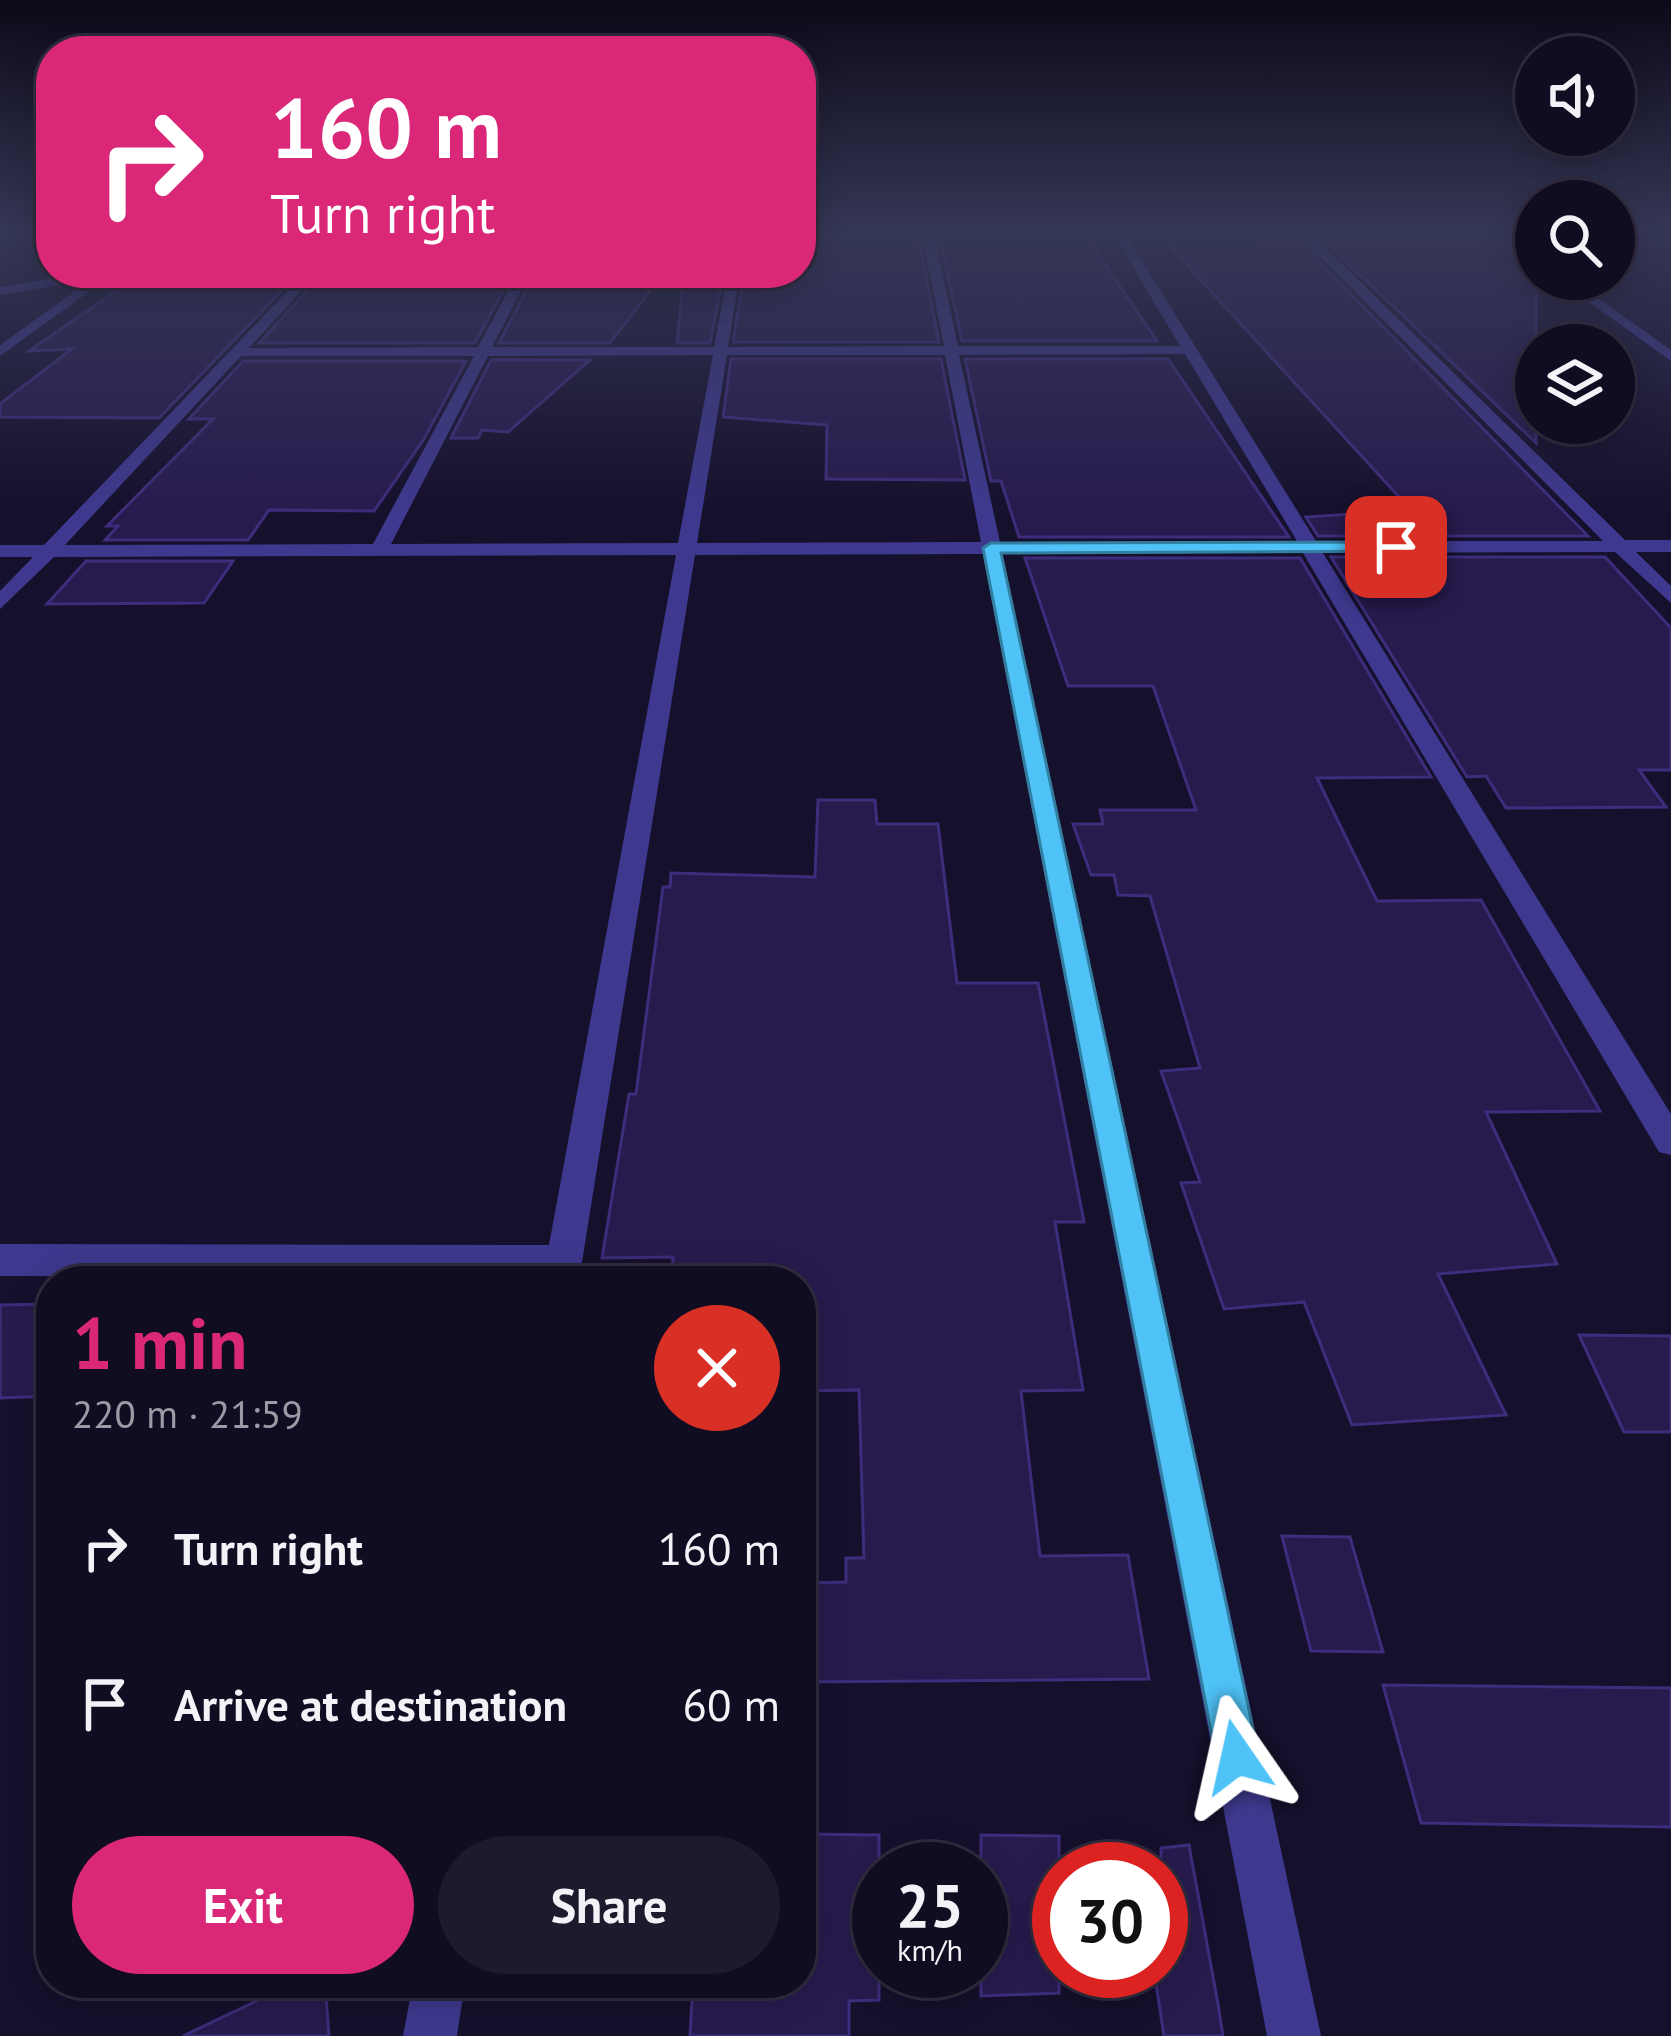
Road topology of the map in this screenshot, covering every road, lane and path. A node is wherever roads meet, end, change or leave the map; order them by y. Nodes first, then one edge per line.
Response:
1 (37, 325) edge
2 (265, 325) edge
3 (497, 325) edge
4 (726, 325) edge
5 (946, 325) edge
6 (1174, 325) edge
7 (1396, 325) edge
8 (1627, 325) edge
9 (1189, 350) junction
10 (483, 351) junction
11 (722, 351) junction
12 (951, 351) junction
13 (0, 352) edge
14 (240, 352) junction
15 (1671, 357) edge
16 (1620, 546) junction
17 (1671, 546) edge
18 (1306, 547) junction
19 (991, 548) junction
20 (688, 549) junction
21 (379, 550) junction
22 (0, 551) edge
23 (52, 551) junction
24 (1671, 597) edge
25 (0, 603) edge
26 (1671, 1142) edge
27 (0, 1260) edge
28 (307, 1266) edge
29 (563, 1266) edge
30 (436, 1998) edge
31 (430, 2036) edge
32 (1294, 2036) edge

1 - 13 street
2 - 14 street
3 - 10 street
4 - 11 street
5 - 12 street
6 - 9 street
7 - 16 street
8 - 15 street
9 - 12 street
9 - 18 street
10 - 11 street
10 - 14 street
10 - 21 street
11 - 12 street
11 - 20 street
12 - 19 street
14 - 23 street
16 - 17 street
16 - 18 street
16 - 24 street
18 - 19 street
18 - 26 street
19 - 20 street
19 - 32 street
20 - 21 street
20 - 29 street
21 - 23 street
22 - 23 street
23 - 25 street
27 - 28 street
30 - 31 street

